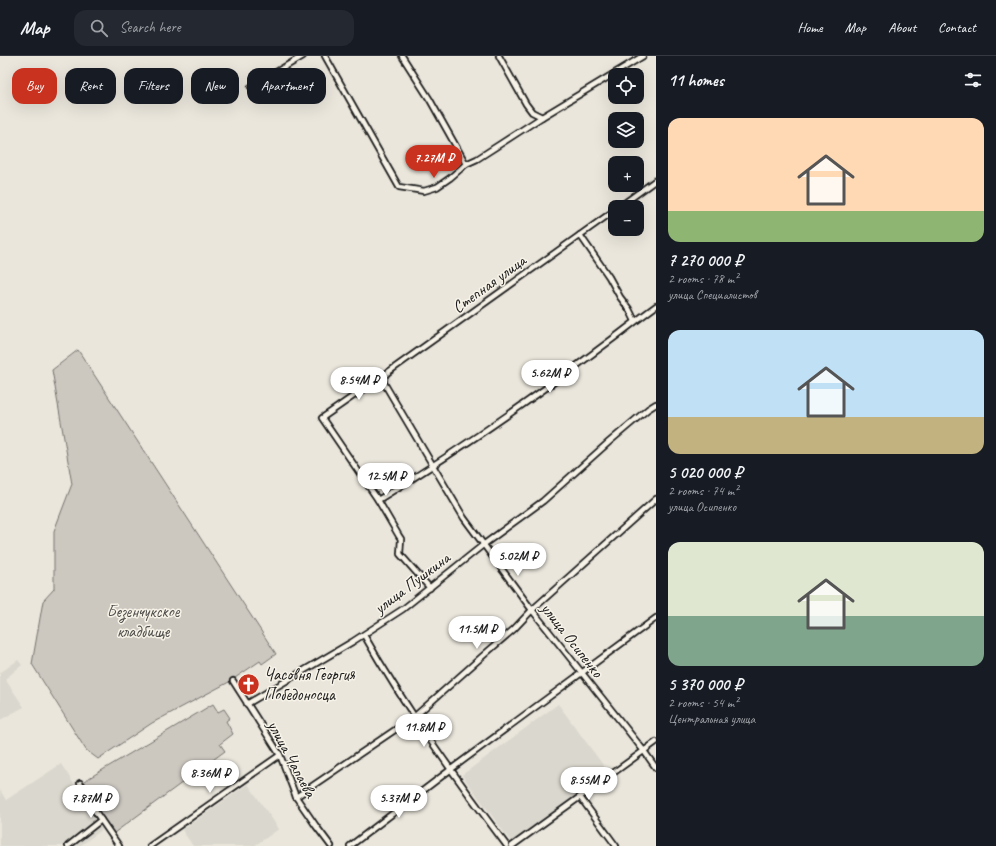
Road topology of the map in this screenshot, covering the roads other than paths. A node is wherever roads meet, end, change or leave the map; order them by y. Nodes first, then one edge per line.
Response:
1 (304, 56) edge
2 (324, 56) edge
3 (402, 56) edge
4 (499, 56) edge
5 (643, 56) edge
6 (283, 68) edge
7 (542, 117) junction
8 (466, 164) junction
9 (656, 180) edge
10 (629, 200) edge
11 (608, 215) edge
12 (580, 235) junction
13 (656, 306) edge
14 (635, 321) junction
15 (387, 373) junction
16 (656, 404) edge
17 (433, 466) junction
18 (656, 499) edge
19 (378, 500) junction
20 (483, 545) junction
21 (430, 588) junction
22 (532, 610) junction
23 (656, 618) edge
24 (364, 635) junction
25 (582, 673) junction
26 (233, 681) dead end
27 (247, 704) junction
28 (414, 717) junction
29 (656, 742) edge
30 (644, 751) junction
31 (280, 756) junction
32 (656, 768) edge
33 (450, 770) junction
34 (80, 783) dead end
35 (296, 797) junction
36 (580, 798) junction
37 (102, 820) junction
38 (68, 846) edge
39 (119, 846) edge
40 (150, 846) edge
41 (331, 846) edge
42 (350, 846) edge
43 (507, 846) edge
44 (512, 846) edge
45 (616, 846) edge

1 - 6 street
2 - 8 street
3 - 8 street
4 - 7 street
5 - 7 street
7 - 8 street
9 - 10 street
11 - 12 street, Степная улица
12 - 14 street
12 - 15 street, Степная улица
13 - 14 street
14 - 17 street
15 - 17 street, улица Осипенко
15 - 19 street, Степная улица
16 - 20 street, улица Пушкина
17 - 19 street
17 - 20 street, улица Осипенко
18 - 22 street
19 - 21 street
20 - 21 street, улица Пушкина
20 - 22 street, улица Осипенко
21 - 24 street, улица Пушкина
22 - 25 street, улица Осипенко
22 - 28 street
23 - 25 street
24 - 27 street, улица Пушкина
24 - 28 street
25 - 30 street, улица Осипенко
25 - 33 street
26 - 27 street, улица Чапаева
27 - 31 street, улица Чапаева
28 - 33 street
28 - 35 street
29 - 30 street
30 - 32 street, улица Осипенко
30 - 36 street
31 - 35 street, улица Чапаева
31 - 40 street
33 - 42 street
33 - 43 street
34 - 37 street
35 - 41 street, улица Чапаева
36 - 44 street
36 - 45 street
37 - 38 street
37 - 39 street

